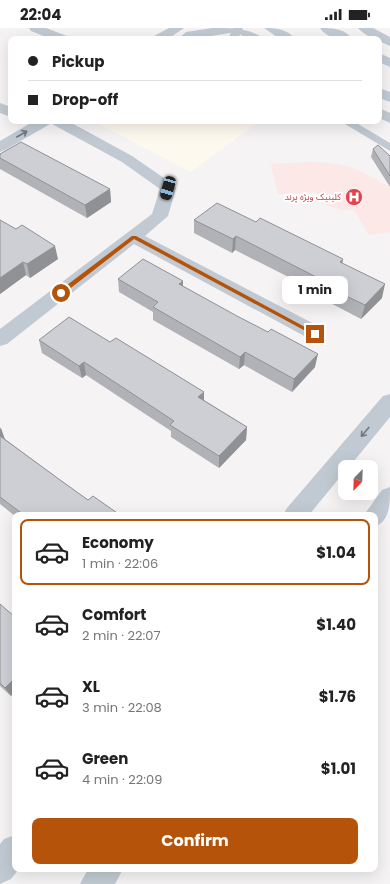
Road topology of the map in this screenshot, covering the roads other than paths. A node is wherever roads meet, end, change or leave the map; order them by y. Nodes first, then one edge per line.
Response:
1 (35, 28) edge
2 (238, 28) edge
3 (270, 28) edge
4 (326, 28) edge
5 (364, 28) edge
6 (182, 33) edge
7 (55, 36) edge
8 (170, 36) edge
9 (252, 36) edge
10 (283, 36) edge
11 (341, 36) edge
12 (379, 36) edge
13 (13, 124) edge
14 (40, 124) edge
15 (63, 124) edge
16 (350, 124) edge
17 (0, 131) edge
18 (0, 147) edge
19 (390, 148) edge
20 (134, 237) junction
21 (315, 334) dead end
22 (0, 339) edge
23 (390, 402) edge
24 (390, 497) edge
25 (298, 512) edge
26 (378, 513) edge
27 (12, 854) edge
28 (0, 868) edge
29 (105, 872) edge
30 (96, 884) edge

1 - 7 street
2 - 6 street
2 - 9 street
3 - 10 main road
4 - 11 main road
5 - 12 street
6 - 8 street
13 - 17 street
18 -> 14 street
15 - 20 street
16 - 19 lane
20 - 21 street
20 - 22 street
23 -> 25 street
24 - 26 street
27 - 28 street
29 - 30 street

